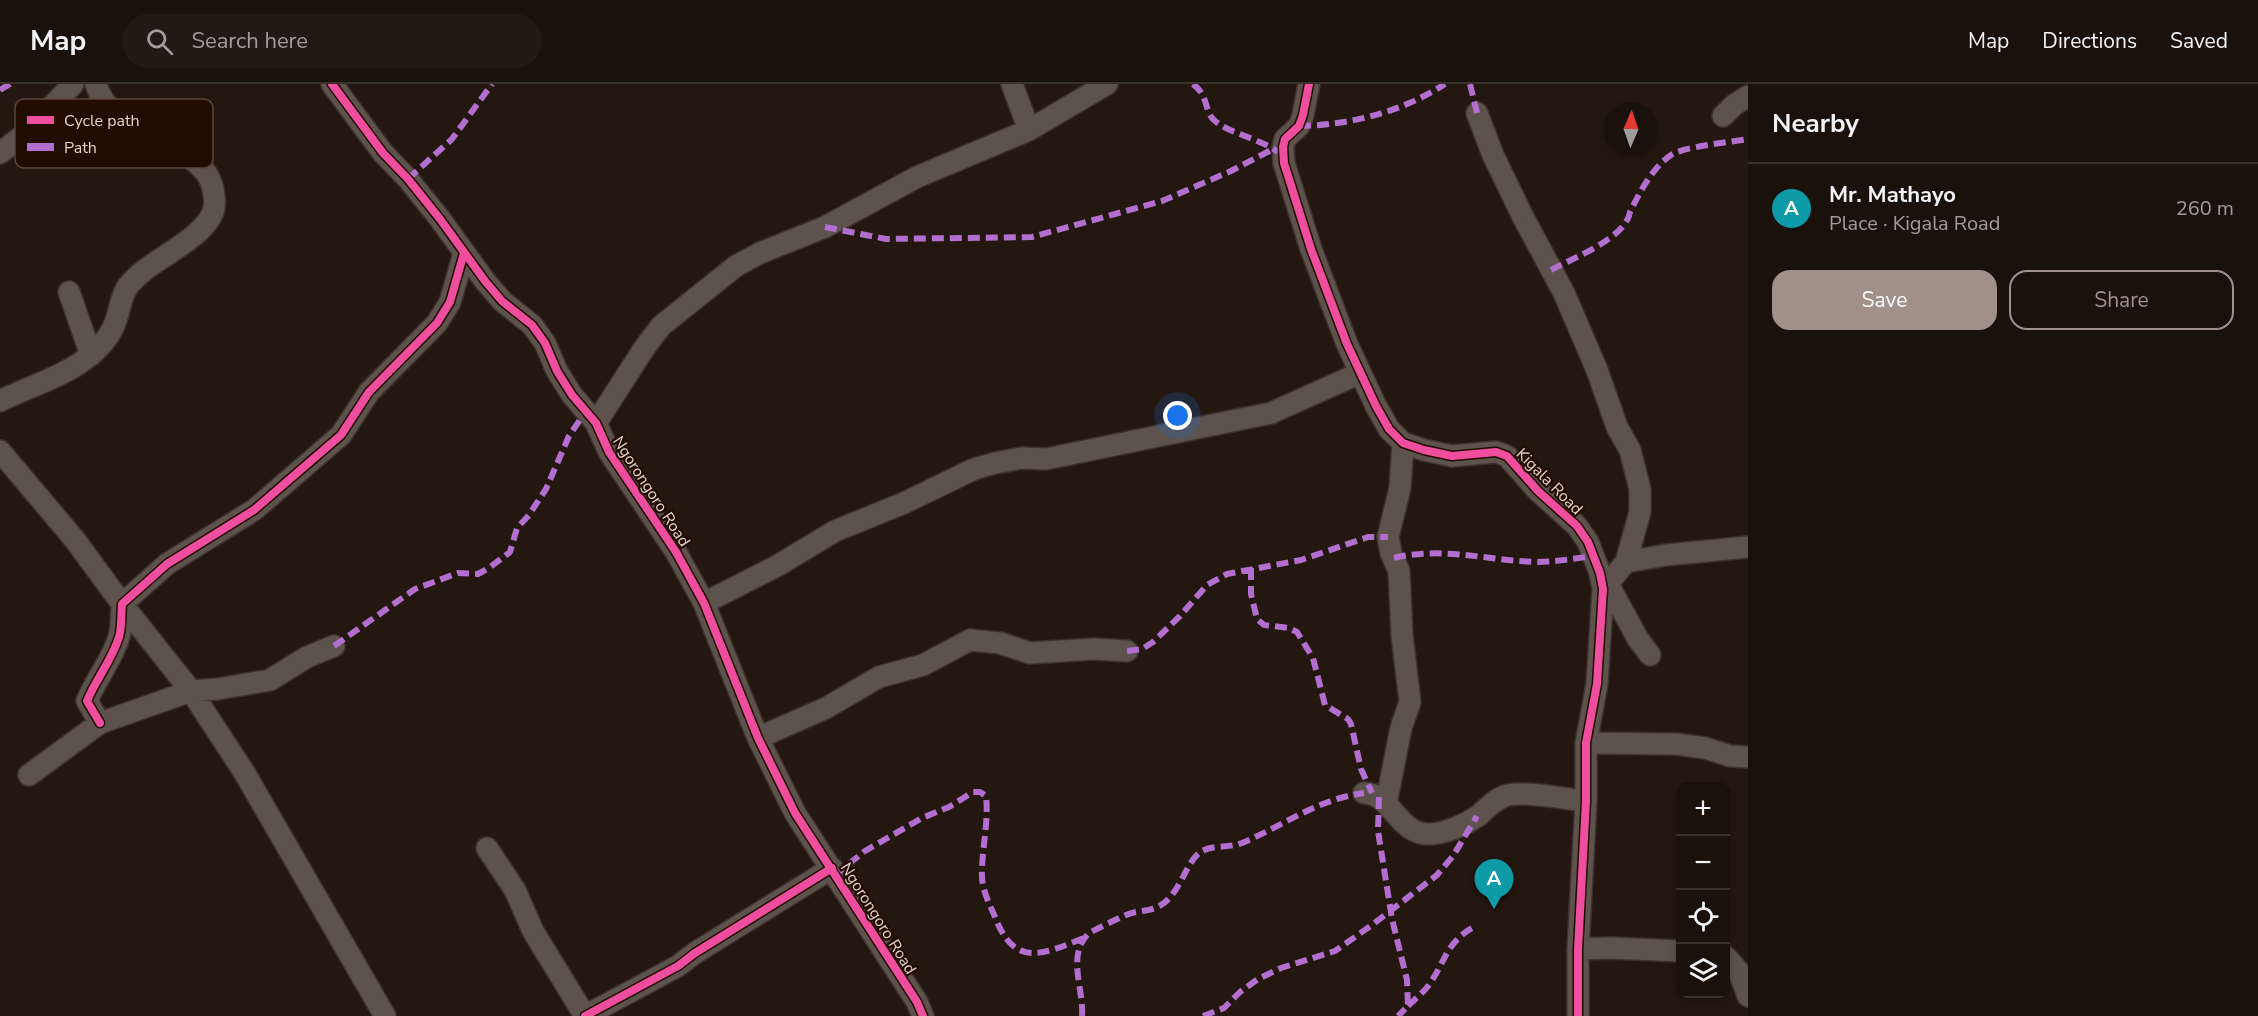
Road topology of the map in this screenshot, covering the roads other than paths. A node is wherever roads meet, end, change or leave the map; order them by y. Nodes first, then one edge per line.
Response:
1 (73, 84) edge
2 (96, 84) edge
3 (1012, 84) edge
4 (1107, 84) edge
5 (1309, 84) edge
6 (341, 87) edge
7 (1748, 96) edge
8 (59, 99) edge
9 (104, 99) edge
10 (1477, 113) dead end
11 (1723, 116) dead end
12 (1029, 130) junction
13 (15, 142) edge
14 (0, 153) edge
15 (201, 168) edge
16 (464, 253) junction
17 (69, 292) dead end
18 (91, 355) junction
19 (1359, 373) junction
20 (0, 401) edge
21 (596, 423) junction
22 (1403, 443) junction
23 (0, 451) edge
24 (1748, 547) edge
25 (1626, 562) junction
26 (1606, 587) junction
27 (704, 603) junction
28 (122, 604) junction
29 (334, 646) dead end
30 (1127, 651) dead end
31 (1650, 655) dead end
32 (191, 691) junction
33 (100, 723) junction
34 (758, 738) junction
35 (1586, 743) junction
36 (1748, 757) edge
37 (29, 775) dead end
38 (1364, 793) dead end
39 (1586, 801) junction
40 (1386, 804) junction
41 (487, 848) dead end
42 (831, 868) junction
43 (1578, 950) junction
44 (1676, 951) edge
45 (1730, 962) edge
46 (1748, 996) edge
47 (385, 1016) edge
48 (923, 1016) edge
49 (1578, 1016) edge

1 - 8 street
2 - 9 street
3 - 12 street
4 - 12 street
5 - 19 street
6 - 16 street, Ngorongoro Road
7 - 11 street
10 - 25 street
12 - 21 street
13 - 14 street
15 - 18 street
16 - 21 street, Ngorongoro Road
16 - 28 street
17 - 18 street
18 - 20 street
19 - 22 street
19 - 27 street
21 - 27 street, Ngorongoro Road
22 - 26 street, Kigala Road
22 - 40 street
23 - 28 street
24 - 25 street
25 - 26 street
26 - 31 street
26 - 35 street, Kigala Road
27 - 34 street, Ngorongoro Road
28 - 32 street
28 - 33 street
29 - 32 street
30 - 34 street
32 - 33 street
32 - 47 street
33 - 37 street
34 - 42 street, Ngorongoro Road
35 - 36 street
35 - 39 street, Kigala Road
38 - 40 street
39 - 40 street
39 - 43 street, Kigala Road
41 - 42 street
42 - 48 street, Ngorongoro Road
43 - 44 street
43 - 49 street, Kigala Road
45 - 46 street

